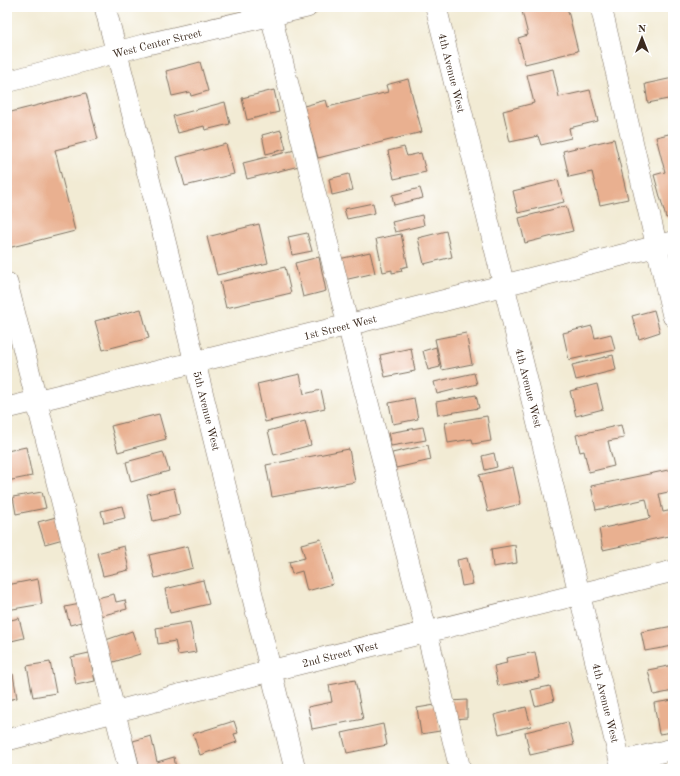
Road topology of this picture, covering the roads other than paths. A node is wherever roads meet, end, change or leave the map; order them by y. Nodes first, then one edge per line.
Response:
1 (105, 7) edge
2 (307, 7) edge
3 (436, 7) edge
4 (601, 7) edge
5 (271, 16) junction
6 (116, 53) junction
7 (7, 82) edge
8 (664, 245) edge
9 (7, 283) edge
10 (504, 286) junction
11 (673, 316) edge
12 (348, 325) junction
13 (195, 362) junction
14 (37, 400) junction
15 (7, 408) edge
16 (673, 571) edge
17 (579, 594) junction
18 (427, 632) junction
19 (270, 671) junction
20 (114, 712) junction
21 (7, 740) edge
22 (673, 750) edge
23 (621, 765) edge
24 (128, 769) edge
25 (295, 769) edge
26 (460, 769) edge

1 - 6 street, 5th Avenue West
2 - 5 street, West Center Street
3 - 10 street, 4th Avenue West
4 - 8 street
5 - 6 street, West Center Street
5 - 12 street
6 - 7 street, West Center Street
6 - 13 street, 5th Avenue West
8 - 10 street, 1st Street West
8 - 11 street
9 - 14 street
10 - 12 street, 1st Street West
10 - 17 street, 4th Avenue West
12 - 13 street, 1st Street West
12 - 18 street
13 - 14 street, 1st Street West
13 - 19 street, 5th Avenue West
14 - 15 street, 1st Street West
14 - 20 street
16 - 17 street, 2nd Street West
17 - 18 street, 2nd Street West
17 - 23 street, 4th Avenue West
18 - 19 street, 2nd Street West
18 - 26 street
19 - 20 street, 2nd Street West
19 - 25 street, 5th Avenue West
20 - 21 street, 2nd Street West
20 - 24 street
22 - 23 street

